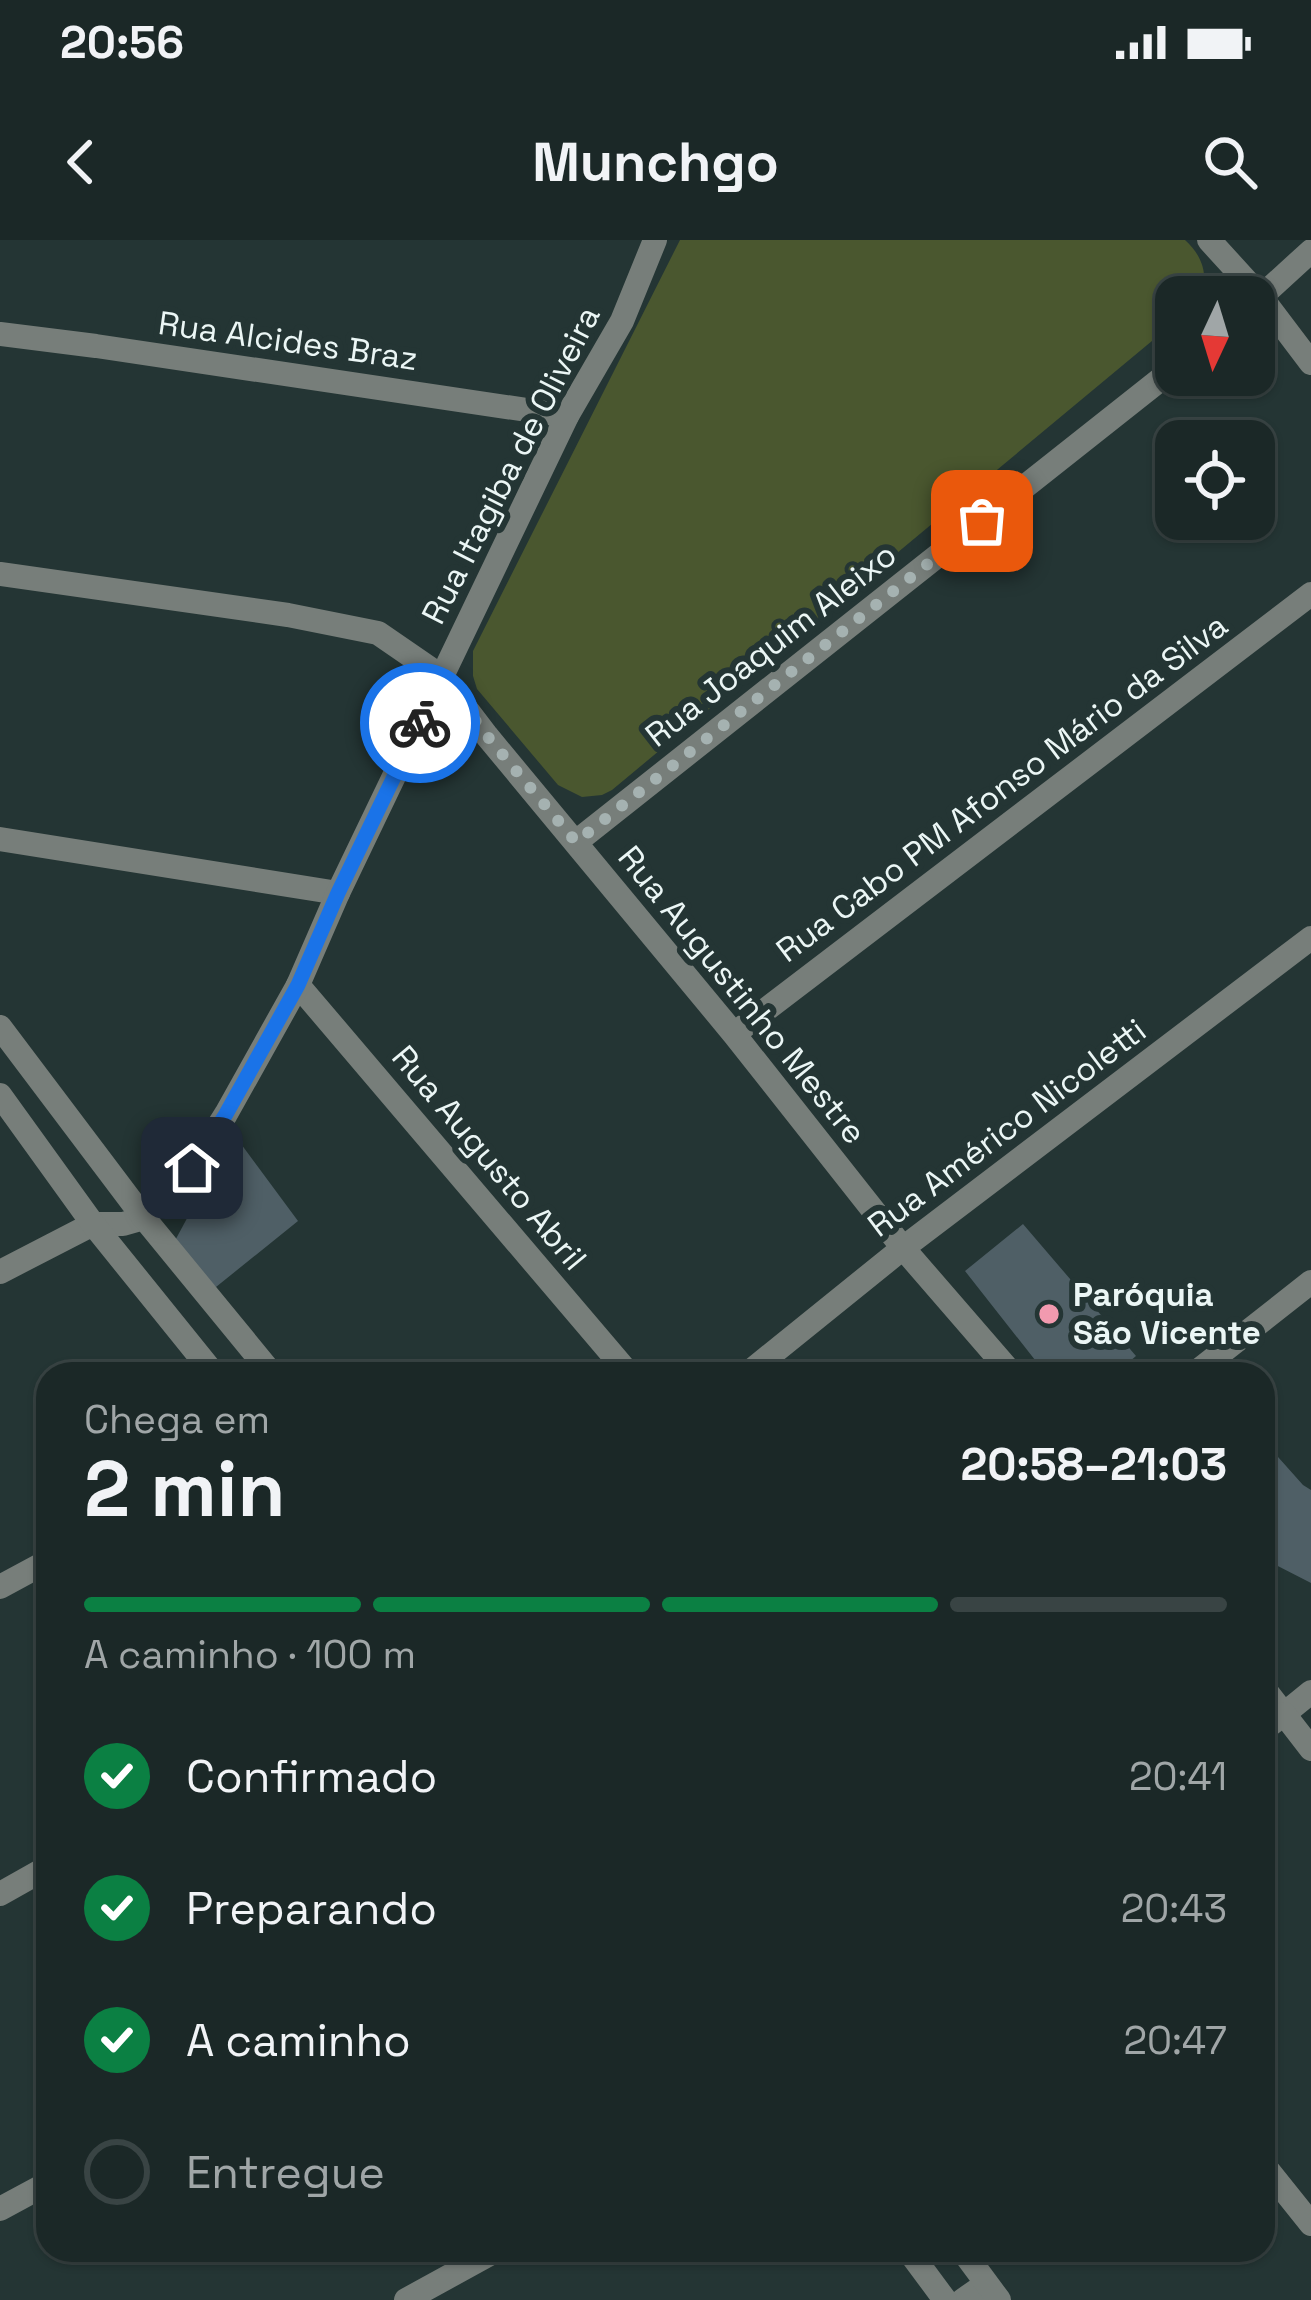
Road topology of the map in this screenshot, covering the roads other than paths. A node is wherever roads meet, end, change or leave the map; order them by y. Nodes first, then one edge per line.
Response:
1 (655, 240) edge
2 (1209, 240) edge
3 (1311, 251) edge
4 (1238, 276) edge
5 (1275, 284) edge
6 (1275, 320) edge
7 (0, 334) edge
8 (1311, 363) edge
9 (1155, 384) edge
10 (567, 416) junction
11 (0, 574) edge
12 (1311, 593) edge
13 (442, 676) junction
14 (0, 839) edge
15 (576, 842) junction
16 (338, 893) junction
17 (1311, 938) edge
18 (298, 985) junction
19 (0, 1027) edge
20 (734, 1034) junction
21 (0, 1095) edge
22 (144, 1218) junction
23 (93, 1224) junction
24 (903, 1248) junction
25 (0, 1272) edge
26 (1311, 1282) edge
27 (204, 1362) edge
28 (262, 1362) edge
29 (619, 1362) edge
30 (762, 1362) edge
31 (1002, 1362) edge
32 (1209, 1362) edge
33 (36, 1568) edge
34 (0, 1587) edge
35 (1311, 1692) edge
36 (1275, 1702) edge
37 (1284, 1714) junction
38 (1275, 1721) edge
39 (1311, 1749) edge
40 (36, 1874) edge
41 (0, 1894) edge
42 (1275, 2179) edge
43 (36, 2190) edge
44 (0, 2210) edge
45 (1311, 2224) edge
46 (475, 2262) edge
47 (917, 2262) edge
48 (971, 2262) edge
49 (993, 2292) edge
50 (406, 2300) edge
51 (945, 2300) edge
52 (963, 2300) edge

1 - 10 street, Rua Itagiba de Oliveira
2 - 4 street
3 - 5 street
6 - 8 street
7 - 10 street, Rua Alcides Braz
9 - 15 street, Rua Joaquim Aleixo
10 - 13 street, Rua Itagiba de Oliveira
11 - 13 street, Rua Augustinho Mestre
12 - 20 street, Rua Cabo PM Afonso Mário da Silva
13 - 15 street, Rua Augustinho Mestre
13 - 16 street, Rua Itagiba de Oliveira
14 - 16 street
15 - 20 street, Rua Augustinho Mestre
16 - 18 street, Rua Itagiba de Oliveira
17 - 24 street, Rua Américo Nicoletti
18 - 22 street, Rua Itagiba de Oliveira
18 - 29 street, Rua Augusto Abril
19 - 22 street
20 - 24 street, Rua Augustinho Mestre
21 - 23 street
22 - 23 street
22 - 28 street
23 - 25 street
23 - 27 street
24 - 30 street, Rua Américo Nicoletti
24 - 31 street, Rua Augustinho Mestre
26 - 32 street
33 - 34 street
35 - 37 street
36 - 37 street
37 - 38 street
37 - 39 street
40 - 41 street
42 - 45 street
43 - 44 street
46 - 50 street
47 - 51 street
48 - 49 street
49 - 52 street

